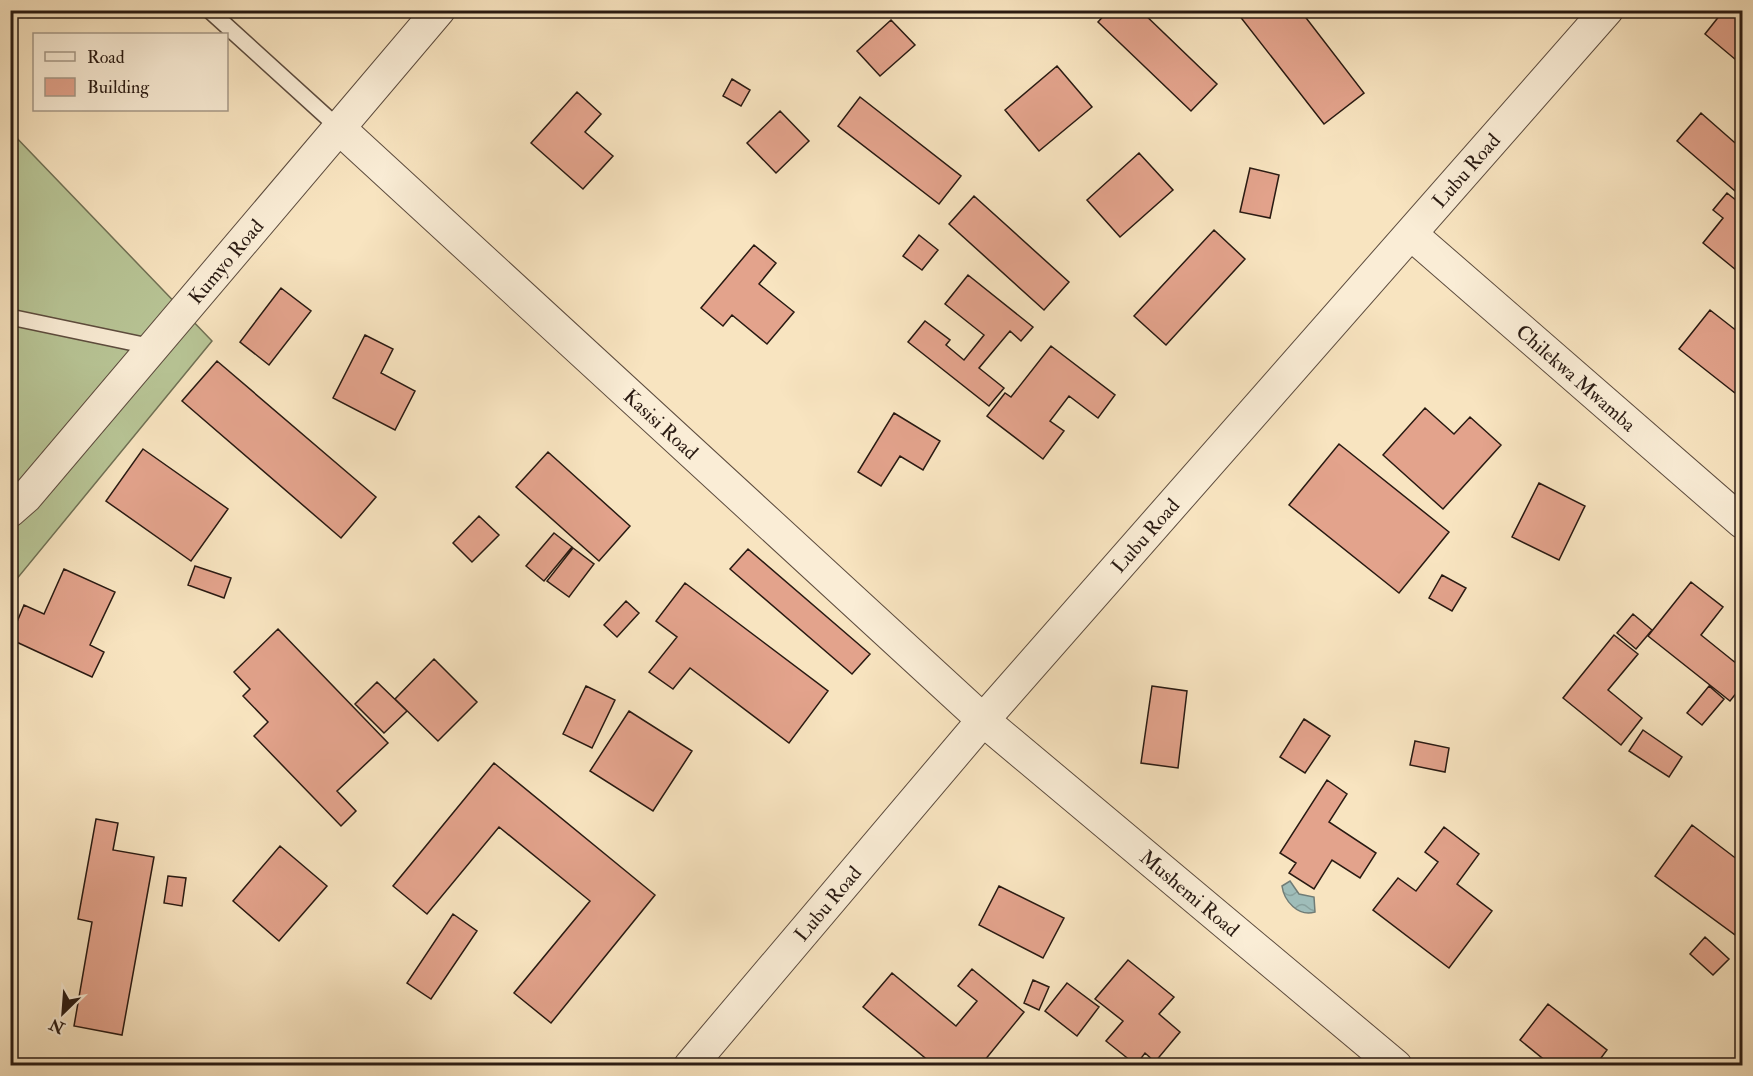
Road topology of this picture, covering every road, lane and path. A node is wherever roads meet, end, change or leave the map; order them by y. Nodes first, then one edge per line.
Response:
1 (209, 10) edge
2 (439, 10) edge
3 (1607, 10) edge
4 (339, 129) junction
5 (1411, 234) junction
6 (10, 317) edge
7 (153, 347) junction
8 (10, 511) edge
9 (1743, 522) edge
10 (983, 720) junction
11 (690, 1065) edge
12 (1396, 1065) edge

1 - 4 lane
2 - 4 street, Kumyo Road
3 - 5 street, Lubu Road
4 - 7 street, Kumyo Road
4 - 10 street, Kasisi Road
5 - 9 street, Chilekwa Mwamba
5 - 10 street, Lubu Road
6 - 7 lane
7 - 8 street, Kumyo Road
10 - 11 street, Lubu Road
10 - 12 street, Mushemi Road

